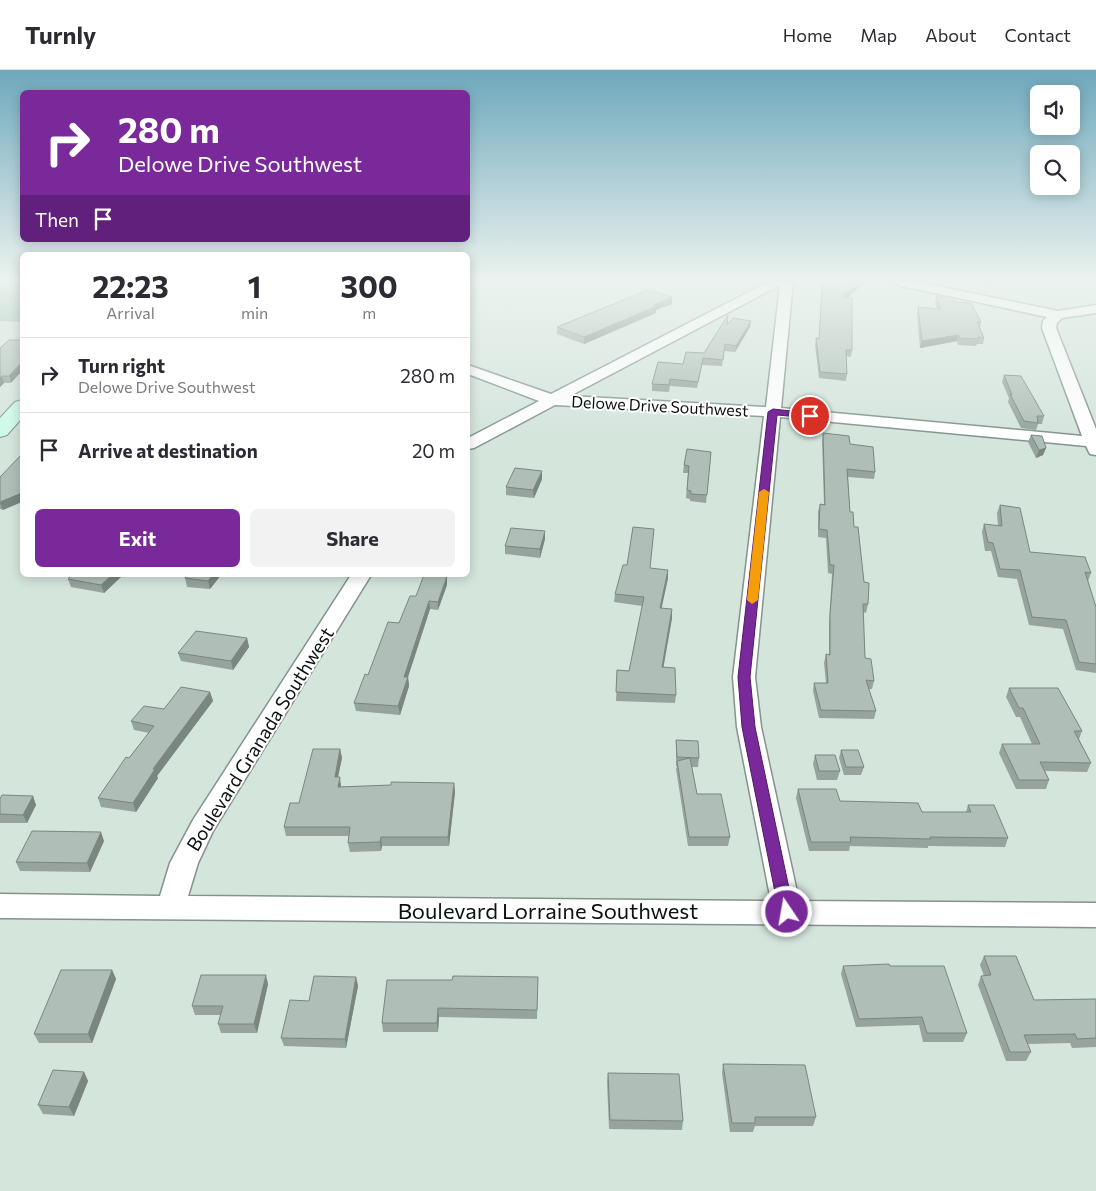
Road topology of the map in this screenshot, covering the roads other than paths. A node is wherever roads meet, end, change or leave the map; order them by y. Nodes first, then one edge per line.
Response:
1 (679, 333) edge
2 (781, 333) edge
3 (1051, 333) edge
4 (470, 370) edge
5 (552, 400) junction
6 (20, 408) edge
7 (773, 412) junction
8 (0, 432) edge
9 (470, 443) edge
10 (1095, 445) edge
11 (360, 577) edge
12 (0, 906) edge
13 (170, 908) junction
14 (787, 912) junction
15 (1096, 915) edge

1 - 5 street
2 - 7 street
3 - 10 street
4 - 5 street, Delowe Drive Southwest
5 - 7 street, Delowe Drive Southwest
5 - 9 street
6 - 8 street
7 - 10 street, Delowe Drive Southwest
7 - 14 street
11 - 13 street, Boulevard Granada Southwest
12 - 13 street, Boulevard Lorraine Southwest
13 - 14 street, Boulevard Lorraine Southwest
14 - 15 street, Boulevard Lorraine Southwest

